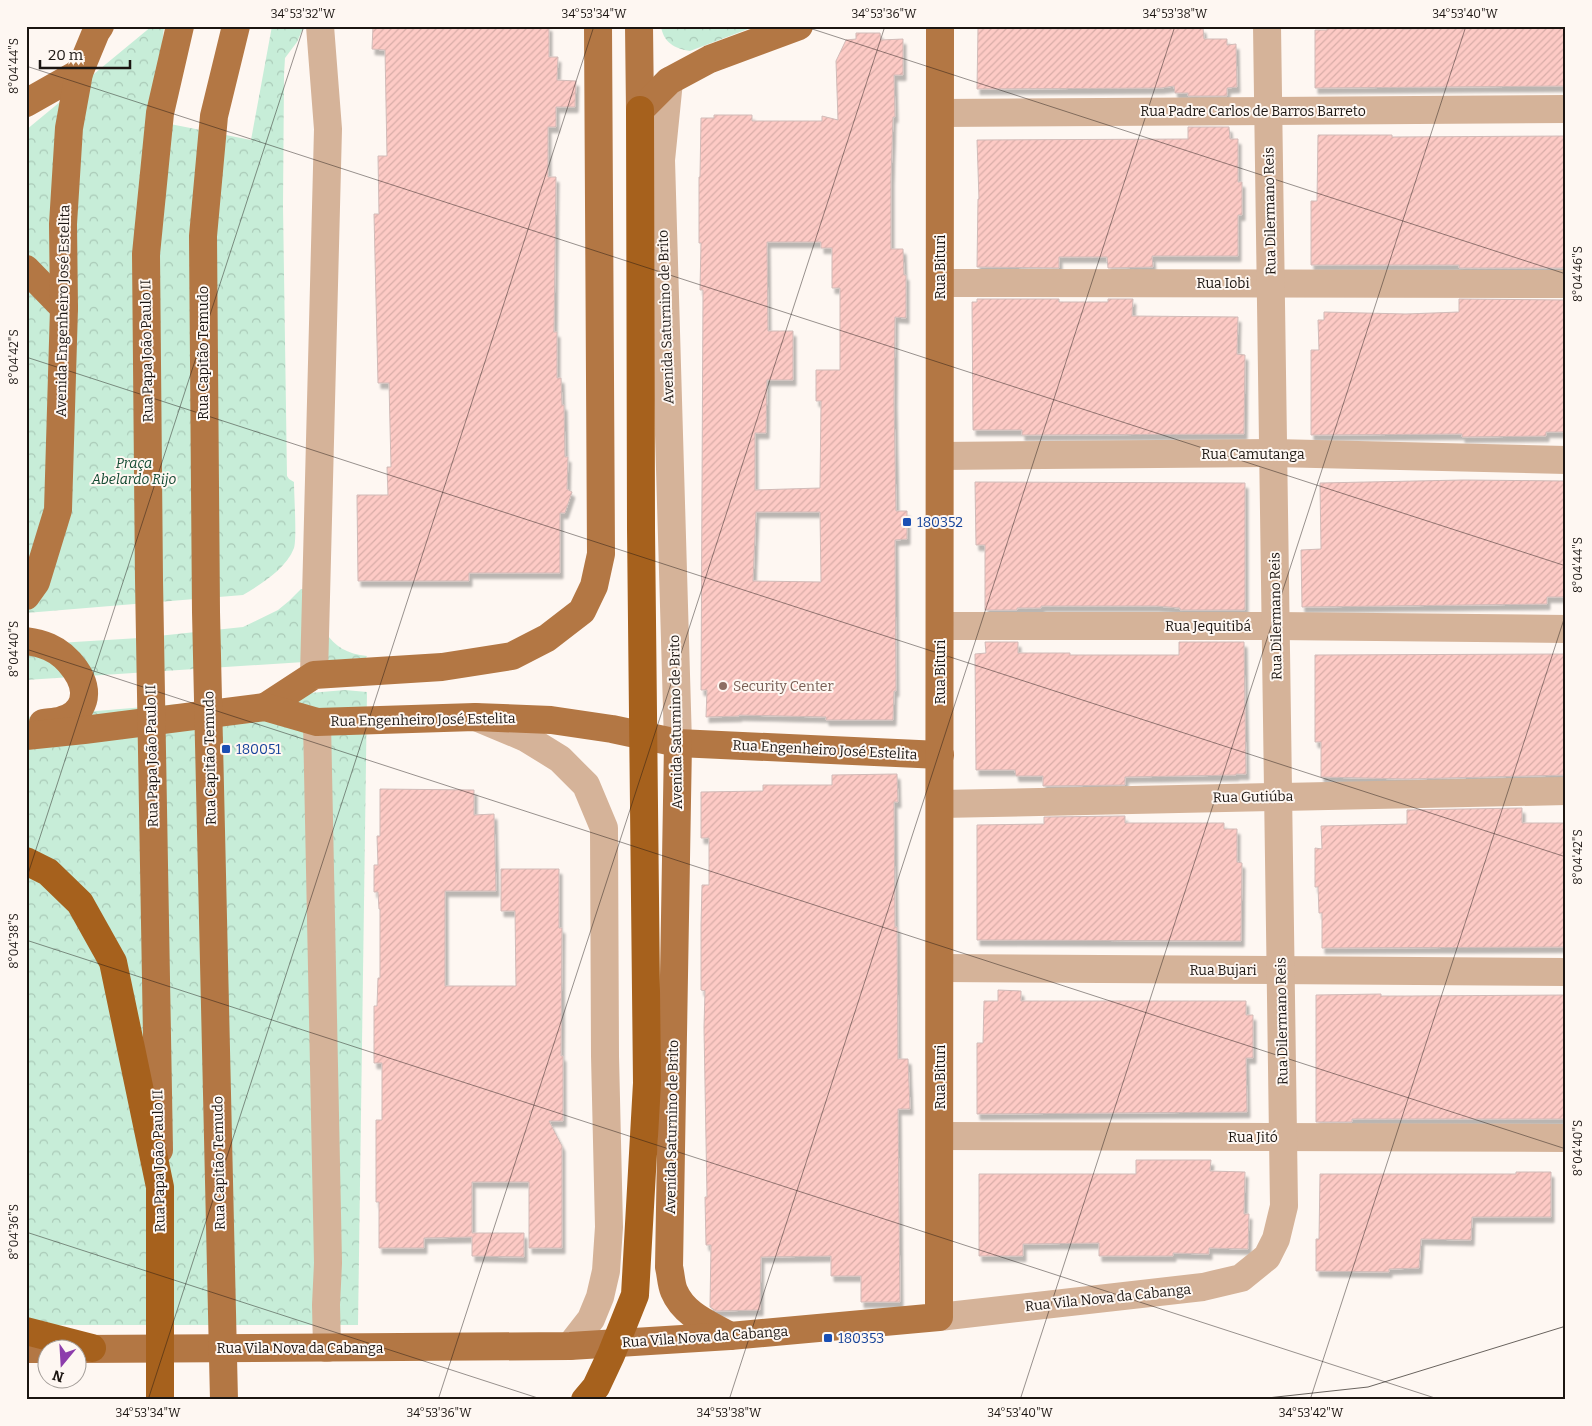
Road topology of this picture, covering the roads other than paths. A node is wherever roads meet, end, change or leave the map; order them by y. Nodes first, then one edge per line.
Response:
1 (100, 26) edge
2 (236, 26) edge
3 (320, 26) edge
4 (598, 26) edge
5 (639, 26) edge
6 (799, 26) edge
7 (940, 26) edge
8 (1267, 26) edge
9 (178, 29) edge
10 (79, 73) junction
11 (669, 81) junction
12 (26, 103) edge
13 (1566, 109) edge
14 (640, 110) junction
15 (1269, 111) junction
16 (940, 113) junction
17 (26, 269) edge
18 (940, 283) junction
19 (1271, 283) junction
20 (1566, 284) edge
21 (64, 308) junction
22 (1274, 453) junction
23 (940, 456) junction
24 (1566, 460) edge
25 (26, 596) edge
26 (940, 626) junction
27 (1276, 626) junction
28 (1566, 629) edge
29 (26, 641) edge
30 (314, 675) junction
31 (265, 707) junction
32 (475, 716) junction
33 (316, 722) junction
34 (26, 724) edge
35 (26, 736) edge
36 (678, 743) junction
37 (940, 755) junction
38 (1566, 791) edge
39 (1278, 796) junction
40 (940, 804) junction
41 (26, 861) edge
42 (940, 968) junction
43 (1281, 970) junction
44 (1566, 972) edge
45 (940, 1136) junction
46 (1284, 1137) junction
47 (1566, 1138) edge
48 (160, 1187) junction
49 (1284, 1206) joint
50 (940, 1317) junction
51 (26, 1331) edge
52 (730, 1336) junction
53 (49, 1338) edge
54 (570, 1346) junction
55 (327, 1348) junction
56 (88, 1349) edge
57 (160, 1400) edge
58 (224, 1400) edge
59 (585, 1400) edge

1 - 10 main road, Avenida Engenheiro José Estelita
2 - 58 main road, Rua Capitão Temudo
3 - 30 street
4 - 30 main road
5 - 14 main road
6 - 11 main road
7 - 16 main road, Rua Bituri
8 - 15 street, Rua Dilermano Reis
9 - 48 main road, Rua Papa João Paulo II
10 - 12 main road
10 - 21 main road, Avenida Engenheiro José Estelita
11 - 14 main road
11 - 36 street, Avenida Saturnino de Brito
13 - 15 street, Rua Padre Carlos de Barros Barreto
14 - 59 highway
15 - 16 street, Rua Padre Carlos de Barros Barreto
15 - 19 street, Rua Dilermano Reis
16 - 18 main road, Rua Bituri
17 - 21 main road
18 - 19 street, Rua Iobi
18 - 23 main road, Rua Bituri
19 - 20 street, Rua Iobi
19 - 22 street, Rua Dilermano Reis
21 - 25 main road, Avenida Engenheiro José Estelita
22 - 23 street, Rua Camutanga
22 - 24 street, Rua Camutanga
22 - 27 street, Rua Dilermano Reis
23 - 26 main road, Rua Bituri
26 - 27 street, Rua Jequitibá
26 - 37 main road, Rua Bituri
27 - 28 street, Rua Jequitibá
27 - 39 street, Rua Dilermano Reis
29 - 34 main road
30 - 31 main road
31 - 33 main road, Rua Engenheiro José Estelita
31 - 35 main road
32 - 33 main road, Rua Engenheiro José Estelita
32 - 36 main road, Rua Engenheiro José Estelita
32 - 54 street
33 - 55 street
36 - 37 main road, Rua Engenheiro José Estelita
36 - 52 main road, Avenida Saturnino de Brito
37 - 40 main road, Rua Bituri
38 - 39 street, Rua Gutiúba
39 - 40 street, Rua Gutiúba
39 - 43 street, Rua Dilermano Reis
40 - 42 main road, Rua Bituri
41 - 48 highway
42 - 43 street, Rua Bujari
42 - 45 main road, Rua Bituri
43 - 44 street, Rua Bujari
43 - 46 street, Rua Dilermano Reis
45 - 46 street, Rua Jitó
45 - 50 main road, Rua Bituri
46 - 47 street, Rua Jitó
46 - 49 street, Rua Dilermano Reis
48 - 57 highway, Rua Papa João Paulo II
49 - 50 street, Rua Vila Nova da Cabanga
50 - 52 main road, Rua Vila Nova da Cabanga
51 - 53 highway
52 - 54 main road, Rua Vila Nova da Cabanga
54 - 55 main road, Rua Vila Nova da Cabanga
55 - 56 main road, Rua Vila Nova da Cabanga

